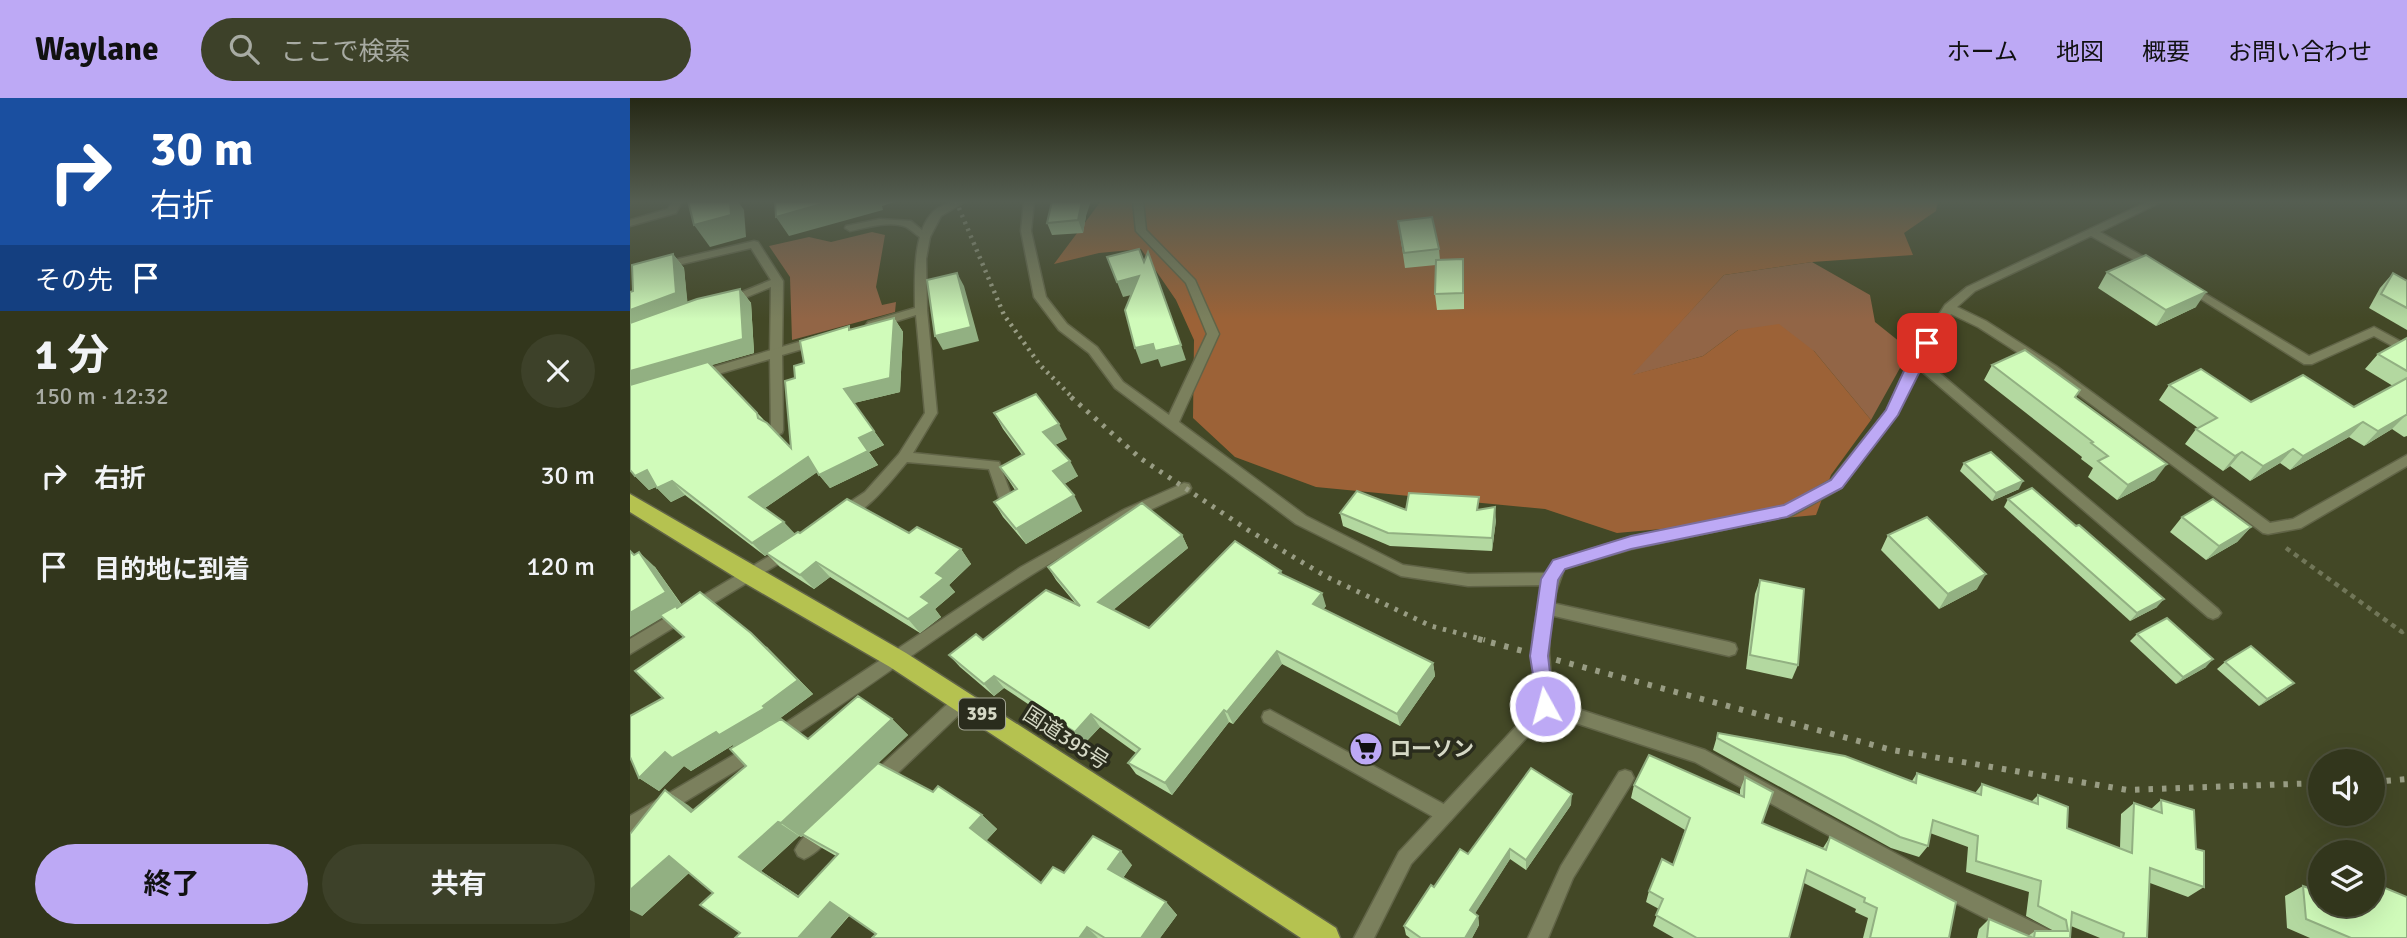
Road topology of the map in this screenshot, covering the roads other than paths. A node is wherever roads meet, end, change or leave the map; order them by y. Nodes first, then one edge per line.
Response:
1 (924, 240) edge
2 (1028, 240) edge
3 (1149, 240) edge
4 (2074, 240) edge
5 (2106, 240) edge
6 (648, 269) edge
7 (2164, 272) edge
8 (2176, 278) edge
9 (777, 281) junction
10 (708, 308) edge
11 (1949, 308) junction
12 (921, 310) junction
13 (855, 330) edge
14 (829, 337) edge
15 (2407, 350) edge
16 (776, 353) junction
17 (1916, 360) junction
18 (683, 380) edge
19 (1172, 423) junction
20 (777, 430) edge
21 (904, 457) junction
22 (2407, 460) edge
23 (1184, 488) dead end
24 (1006, 500) edge
25 (630, 502) edge
26 (826, 525) edge
27 (805, 540) edge
28 (751, 576) junction
29 (1550, 579) junction
30 (1546, 608) junction
31 (2213, 613) dead end
32 (630, 647) edge
33 (1729, 649) dead end
34 (898, 660) junction
35 (962, 701) junction
36 (1545, 706) junction
37 (1270, 717) dead end
38 (1625, 778) dead end
39 (863, 794) edge
40 (843, 813) edge
41 (1446, 814) junction
42 (630, 826) edge
43 (804, 850) edge
44 (1326, 938) edge
45 (1364, 938) edge
46 (1538, 938) edge
47 (2043, 938) edge

1 - 12 street
2 - 19 street
3 - 19 street
4 - 11 street
5 - 7 street
6 - 9 street
8 - 15 street
9 - 10 street
9 - 16 street
11 - 17 street
11 - 22 street
12 - 13 street
12 - 21 street
14 - 16 street
16 - 18 street
16 - 20 street
17 - 29 street
17 - 31 street
19 - 29 street
21 - 24 street
21 - 26 street
23 - 34 street
25 - 28 highway, 国道395号 / 395
27 - 28 street
28 - 32 street
28 - 34 highway, 国道395号 / 395
29 - 30 street
30 - 33 street
30 - 36 street
34 - 35 highway, 国道395号 / 395
34 - 42 street
35 - 39 street
35 - 44 highway, 国道395号 / 395
36 - 41 street
36 - 47 street
37 - 41 street
38 - 46 street
40 - 43 street
41 - 45 street

